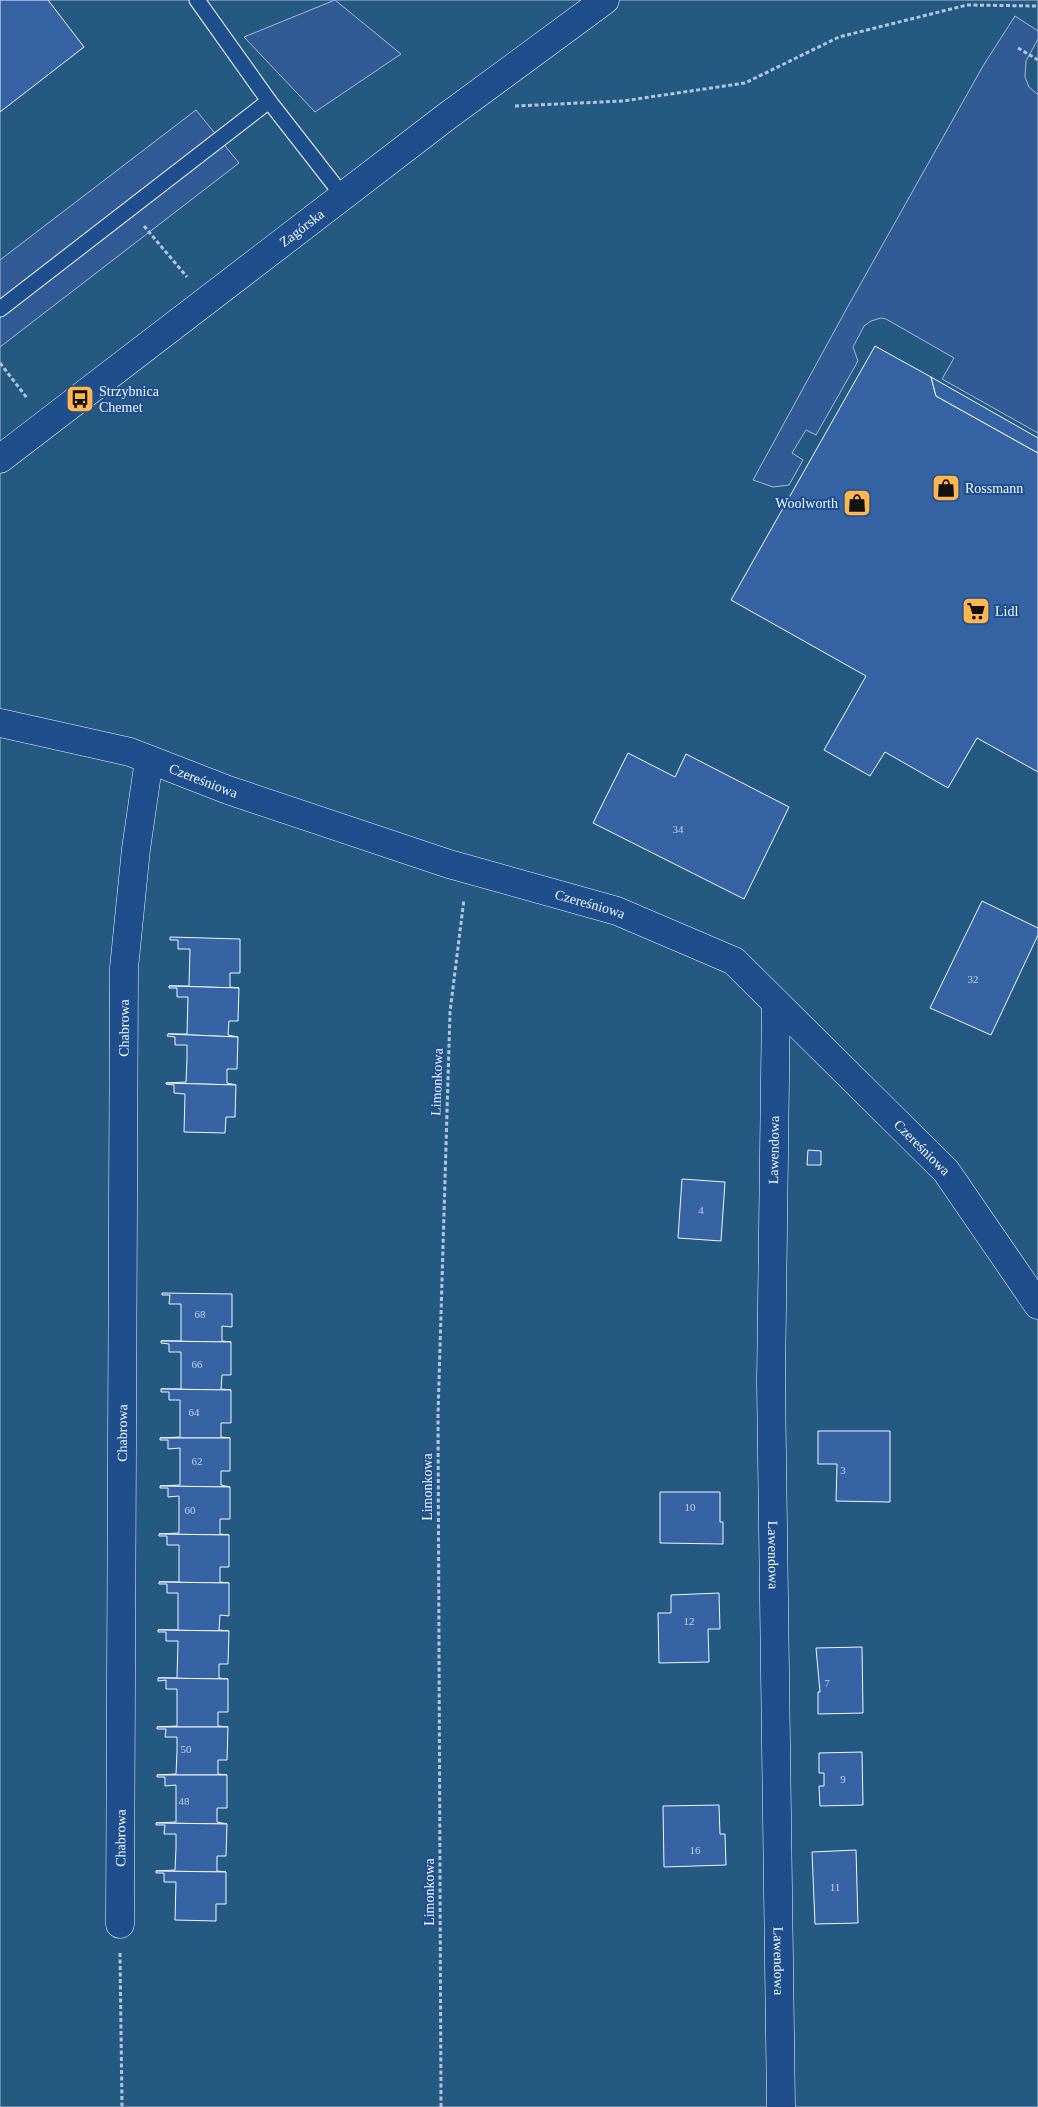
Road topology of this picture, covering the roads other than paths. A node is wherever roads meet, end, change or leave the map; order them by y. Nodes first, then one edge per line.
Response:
1 (197, 0) edge
2 (605, 0) edge
3 (269, 101) junction
4 (343, 196) junction
5 (0, 309) edge
6 (0, 460) edge
7 (0, 723) edge
8 (149, 760) junction
9 (776, 1003) junction
10 (1038, 1305) edge
11 (120, 1924) road end
12 (781, 2107) edge

1 - 3 lane
2 - 4 main road, Zagórska
3 - 4 lane
3 - 5 lane
4 - 6 main road, Zagórska
7 - 8 main road, Czereśniowa
8 - 9 main road, Czereśniowa
8 - 11 main road, Chabrowa
9 - 10 main road, Czereśniowa
9 - 12 main road, Lawendowa

